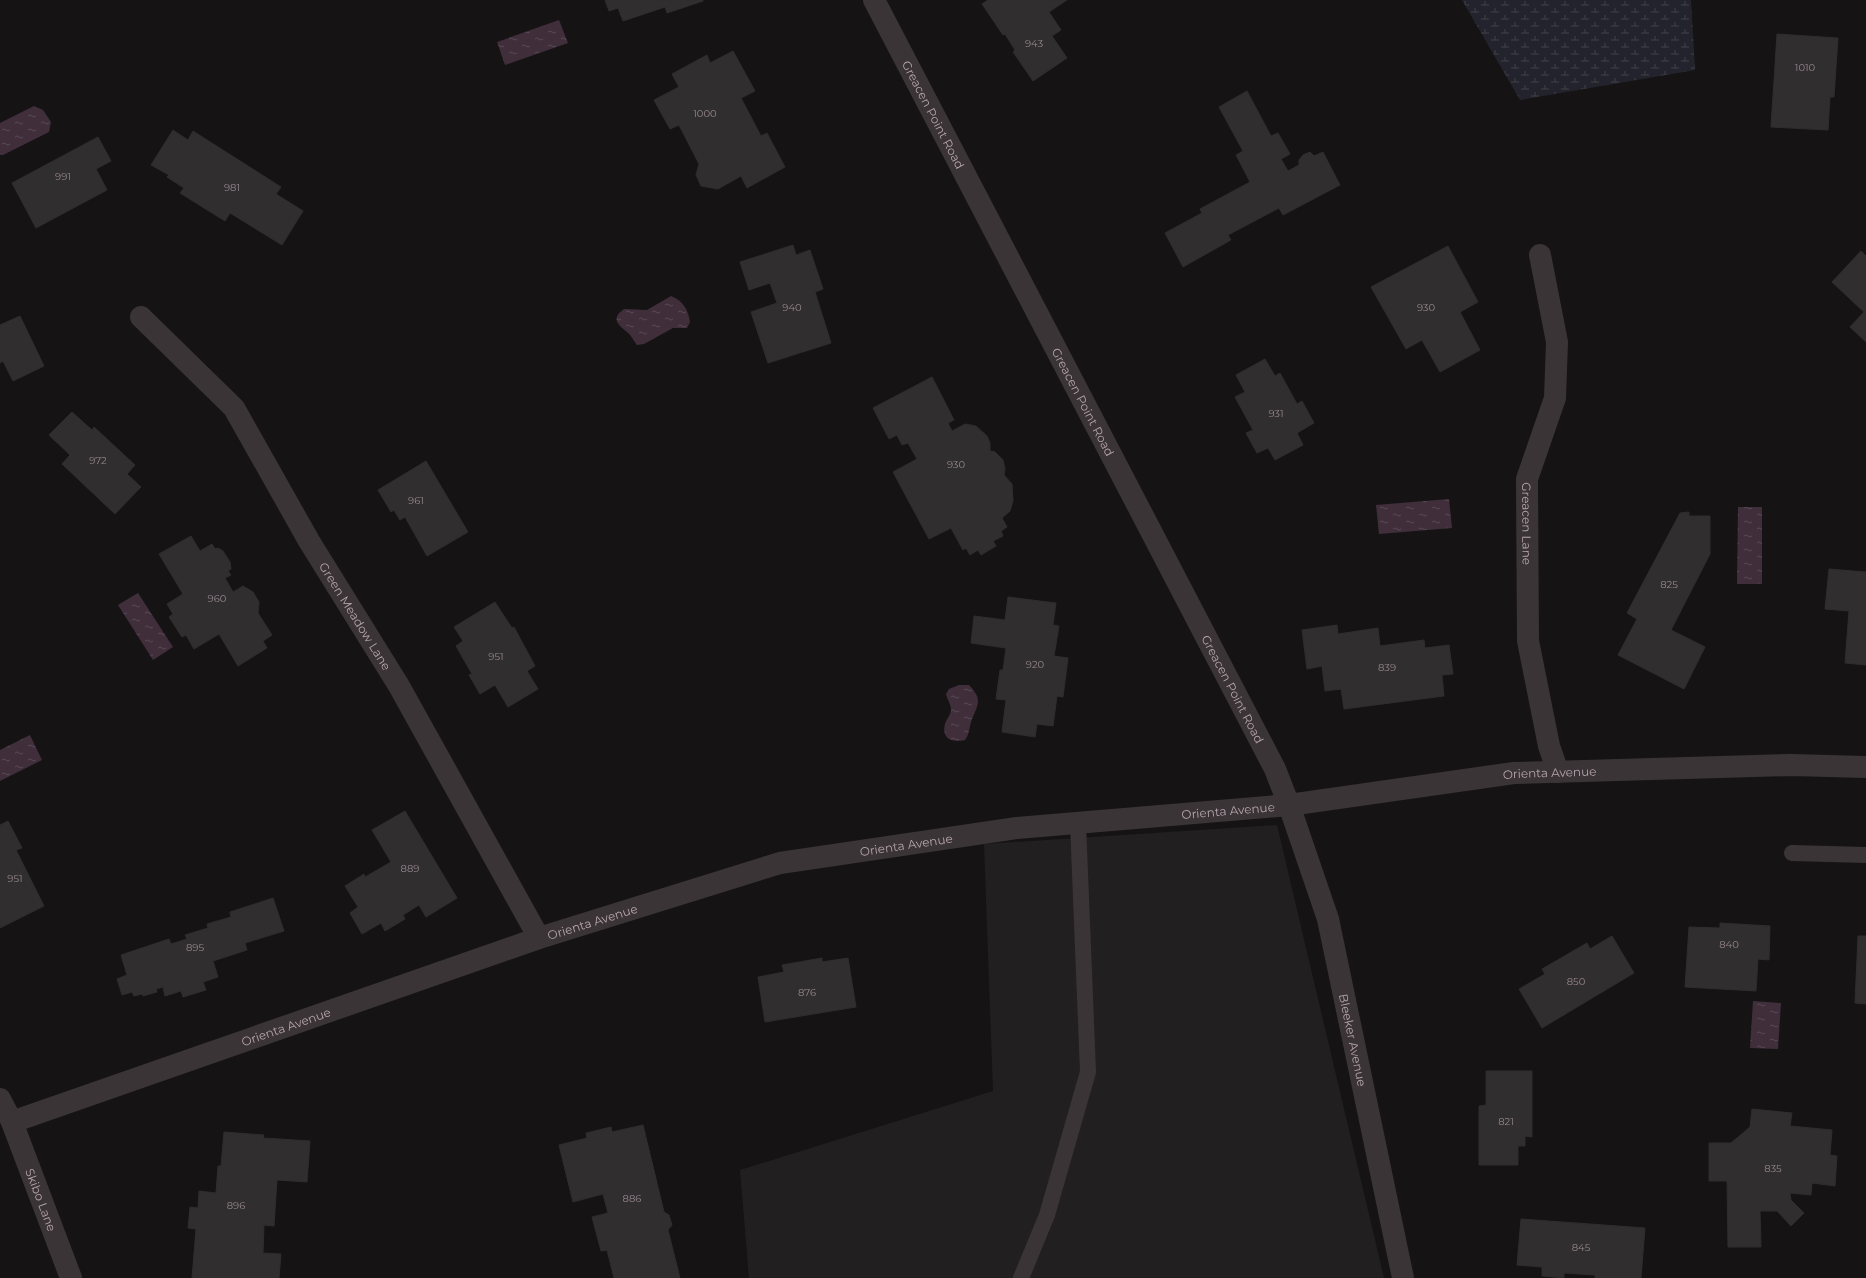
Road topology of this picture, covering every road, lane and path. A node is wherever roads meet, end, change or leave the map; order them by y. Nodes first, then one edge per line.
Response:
1 (874, 0) edge
2 (1540, 255) dead end
3 (141, 317) dead end
4 (1866, 767) edge
5 (1558, 772) junction
6 (1289, 805) junction
7 (1078, 823) junction
8 (1792, 853) dead end
9 (1866, 855) edge
10 (540, 938) junction
11 (0, 1099) edge
12 (12, 1122) junction
13 (71, 1278) edge
14 (1021, 1278) edge
15 (1403, 1278) edge

1 - 6 street, Greacen Point Road
2 - 5 street, Greacen Lane
3 - 10 street, Green Meadow Lane
4 - 5 street, Orienta Avenue
5 - 6 street, Orienta Avenue
6 - 7 street, Orienta Avenue
6 - 15 street, Bleeker Avenue
7 - 10 street, Orienta Avenue
7 - 14 lane
8 - 9 lane
10 - 12 street, Orienta Avenue
11 - 12 street
12 - 13 street, Skibo Lane

